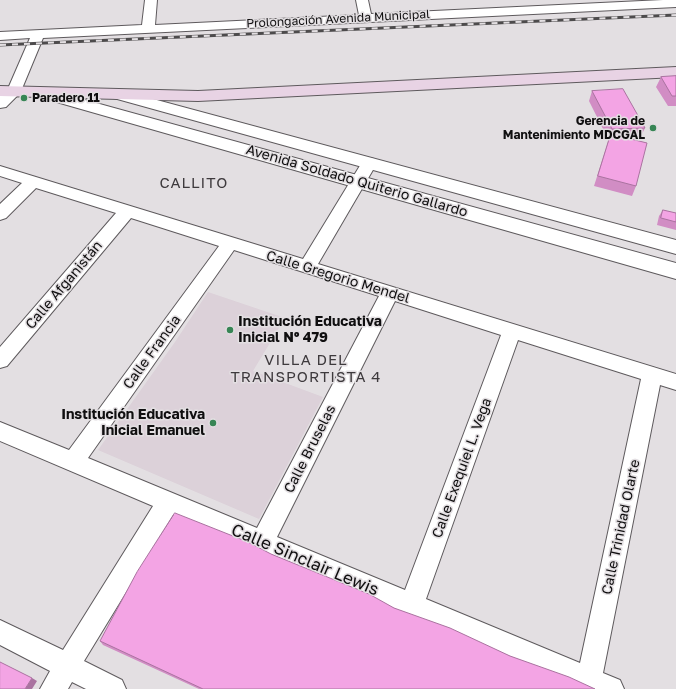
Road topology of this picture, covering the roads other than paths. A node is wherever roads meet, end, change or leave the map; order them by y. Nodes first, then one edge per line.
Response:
1 (151, 0) edge
2 (362, 0) edge
3 (676, 3) edge
4 (526, 5) edge
5 (366, 18) junction
6 (148, 29) junction
7 (38, 34) junction
8 (0, 36) edge
9 (676, 72) edge
10 (7, 91) edge
11 (38, 92) junction
12 (116, 94) junction
13 (0, 103) edge
14 (369, 163) junction
15 (0, 171) edge
16 (33, 182) junction
17 (358, 182) junction
18 (127, 211) junction
19 (0, 214) edge
20 (230, 243) junction
21 (676, 247) edge
22 (307, 267) junction
23 (676, 271) edge
24 (390, 293) junction
25 (512, 331) junction
26 (0, 360) edge
27 (652, 374) junction
28 (676, 382) edge
29 (0, 431) edge
30 (73, 462) junction
31 (168, 502) junction
32 (262, 542) junction
33 (412, 605) junction
34 (0, 632) edge
35 (67, 666) junction
36 (590, 680) junction
37 (53, 689) edge
38 (113, 689) edge
39 (611, 689) edge

1 - 6 street
2 - 5 street
3 - 4 street, Prolongación Avenida Municipal
4 - 5 street, Prolongación Avenida Municipal
5 - 6 street, Prolongación Avenida Municipal
6 - 7 street, Prolongación Avenida Municipal
7 - 8 street, Prolongación Avenida Municipal
7 - 10 street
9 - 12 main road
10 - 11 main road
10 - 13 street
11 - 12 main road
11 - 17 street, Avenida Soldado Quiterio Gallardo
12 - 14 street, Avenida Soldado Quiterio Gallardo
14 - 17 street
14 - 21 street, Avenida Soldado Quiterio Gallardo
15 - 16 street, Calle Gregorio Mendel
16 - 18 street, Calle Gregorio Mendel
16 - 19 street
17 - 22 street
17 - 23 street, Avenida Soldado Quiterio Gallardo
18 - 20 street, Calle Gregorio Mendel
18 - 26 street, Calle Afganistán
20 - 22 street, Calle Gregorio Mendel
20 - 30 street, Calle Francia
22 - 24 street, Calle Gregorio Mendel
24 - 25 street, Calle Gregorio Mendel
24 - 32 street, Calle Bruselas
25 - 27 street, Calle Gregorio Mendel
25 - 33 street, Calle Exequiel L. Vega
27 - 28 street, Calle Gregorio Mendel
27 - 36 street, Calle Trinidad Olarte
29 - 30 street, Calle Sinclair Lewis
30 - 31 street, Calle Sinclair Lewis
31 - 32 street, Calle Sinclair Lewis
31 - 35 street
32 - 33 street, Calle Sinclair Lewis
33 - 36 street, Calle Sinclair Lewis
34 - 35 street
35 - 37 street
35 - 38 street
36 - 39 street, Calle Sinclair Lewis

